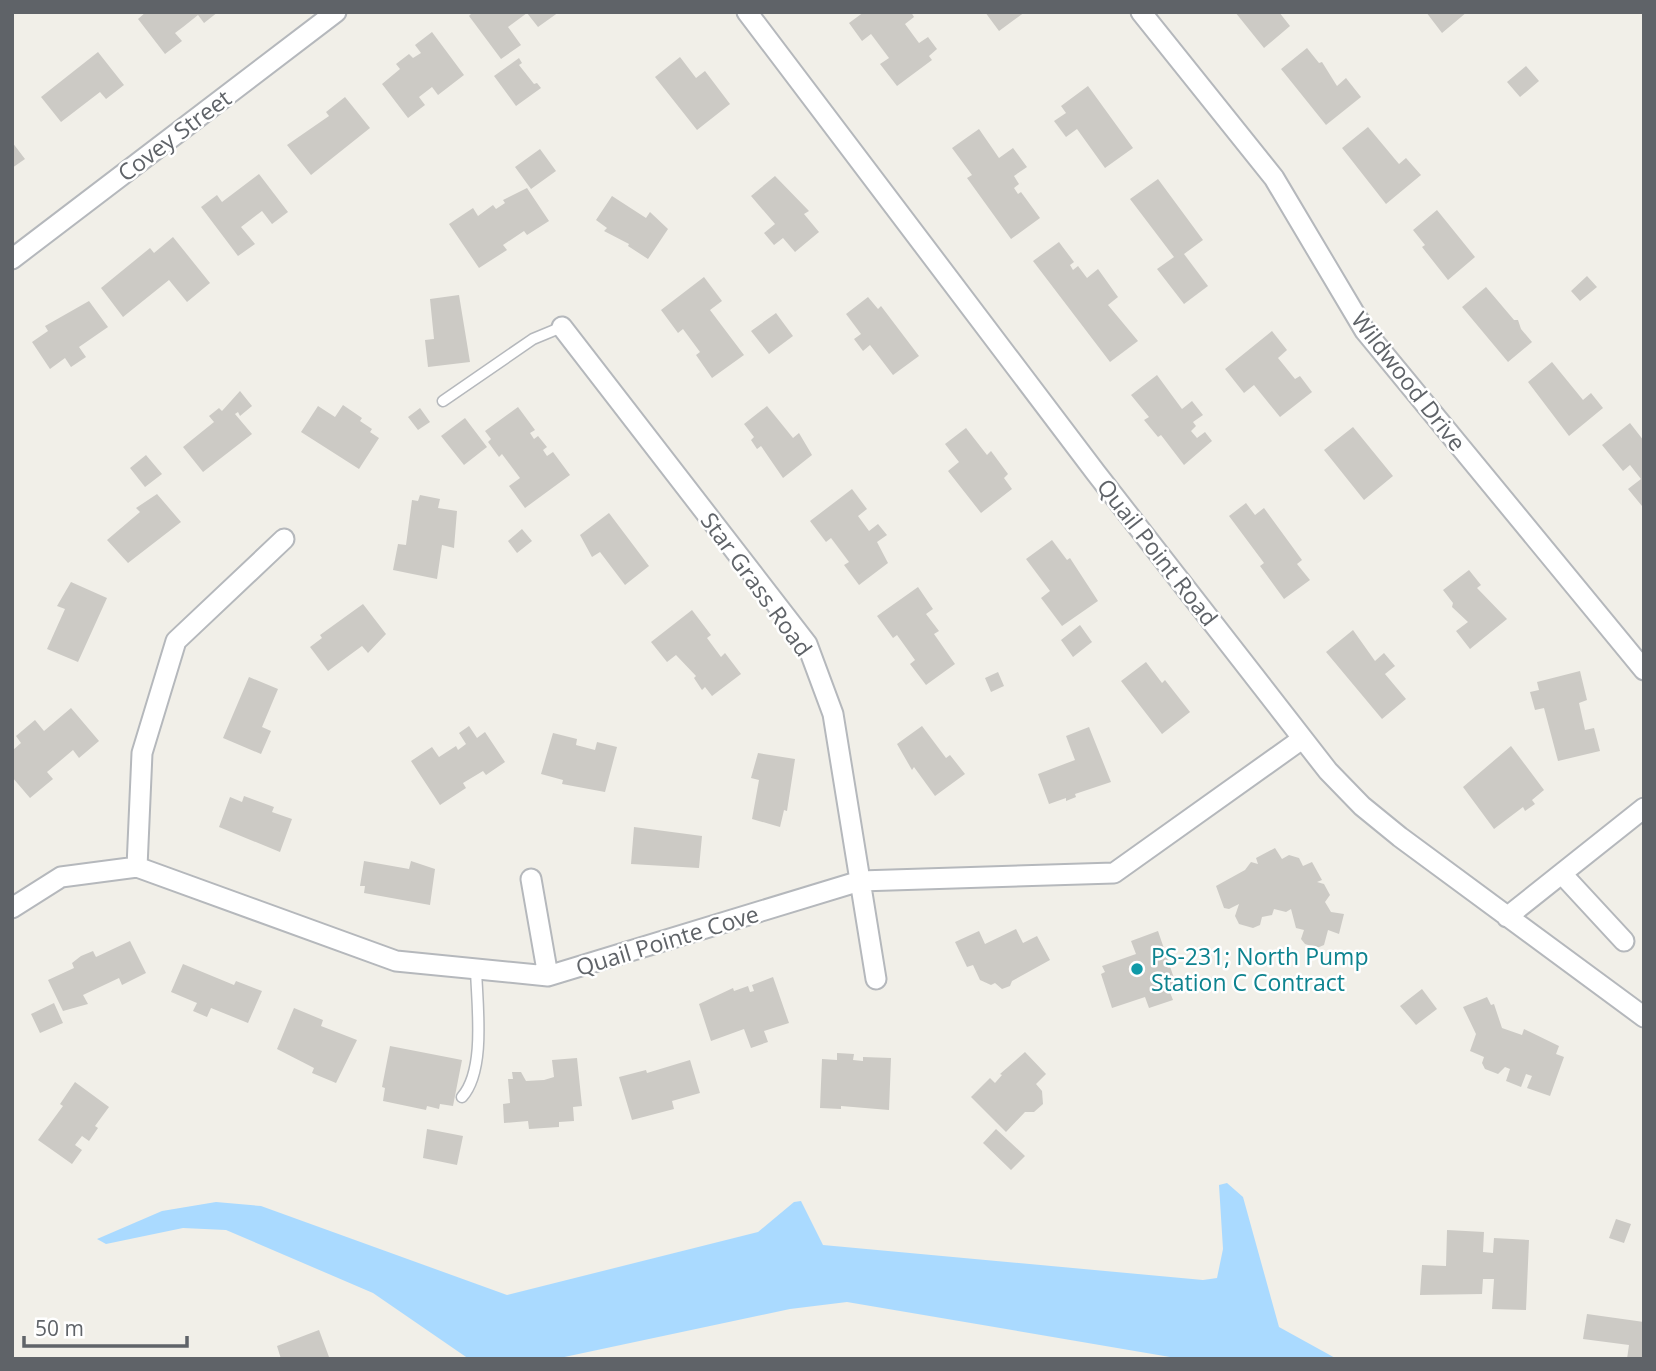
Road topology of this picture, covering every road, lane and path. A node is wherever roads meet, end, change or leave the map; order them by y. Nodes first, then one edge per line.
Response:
1 (336, 12) edge
2 (747, 12) edge
3 (1141, 12) edge
4 (12, 259) edge
5 (562, 327) joint
6 (443, 401) dead end
7 (284, 539) dead end
8 (1644, 670) edge
9 (1302, 739) junction
10 (1644, 808) edge
11 (138, 867) junction
12 (1562, 874) junction
13 (531, 878) dead end
14 (860, 881) junction
15 (12, 908) edge
16 (1507, 917) junction
17 (1623, 941) dead end
18 (476, 969) junction
19 (548, 976) junction
20 (876, 979) dead end
21 (1644, 1017) edge
22 (462, 1097) dead end

1 - 4 street, Covey Street
2 - 9 street, Quail Point Road
3 - 8 street, Wildwood Drive
5 - 6 lane
5 - 14 street, Star Grass Road
7 - 11 street
9 - 14 street, Quail Pointe Cove
9 - 16 street, Quail Point Road
10 - 12 street
11 - 15 street, Quail Pointe Cove
11 - 18 street, Quail Pointe Cove
12 - 16 street
12 - 17 street
13 - 19 street
14 - 19 street, Quail Pointe Cove
14 - 20 street, Star Grass Road
16 - 21 street, Quail Point Road
18 - 19 street, Quail Pointe Cove
18 - 22 lane

